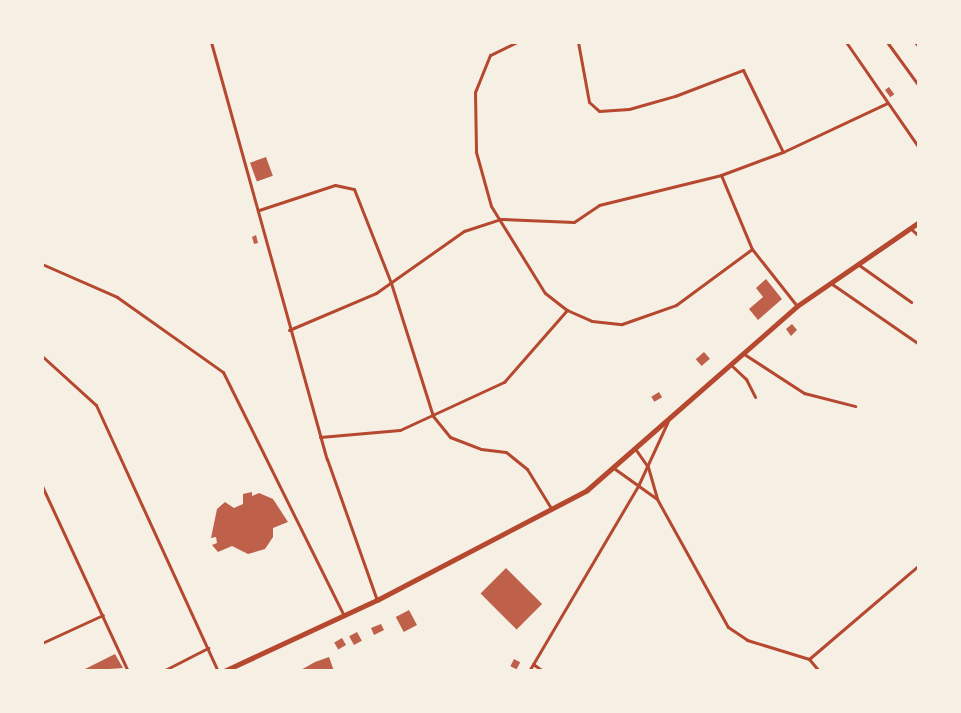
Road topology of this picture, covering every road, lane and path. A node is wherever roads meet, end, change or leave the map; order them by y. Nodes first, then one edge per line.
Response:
1 (211, 42) edge
2 (517, 42) edge
3 (578, 42) edge
4 (846, 42) edge
5 (887, 42) edge
6 (915, 42) edge
7 (919, 47) edge
8 (919, 86) edge
9 (887, 104) junction
10 (919, 148) edge
11 (783, 152) junction
12 (721, 175) junction
13 (259, 210) junction
14 (501, 219) junction
15 (919, 222) edge
16 (910, 228) junction
17 (919, 236) edge
18 (752, 249) junction
19 (42, 264) edge
20 (859, 264) junction
21 (391, 283) junction
22 (831, 283) junction
23 (911, 302) dead end
24 (797, 306) junction
25 (567, 310) junction
26 (289, 330) junction
27 (919, 344) edge
28 (742, 353) junction
29 (42, 356) edge
30 (730, 364) junction
31 (755, 397) dead end
32 (855, 406) dead end
33 (433, 416) junction
34 (668, 421) junction
35 (320, 437) junction
36 (636, 450) junction
37 (648, 466) junction
38 (615, 469) junction
39 (42, 486) edge
40 (638, 486) junction
41 (657, 499) junction
42 (552, 509) junction
43 (919, 565) edge
44 (377, 600) junction
45 (343, 614) junction
46 (103, 615) junction
47 (42, 643) edge
48 (208, 648) junction
49 (809, 659) junction
50 (533, 664) junction
51 (128, 671) edge
52 (163, 671) edge
53 (218, 671) edge
54 (224, 671) edge
55 (529, 671) edge
56 (543, 671) edge
57 (819, 671) edge

1 - 13 street
2 - 14 street
3 - 11 street
4 - 9 street
5 - 8 street
6 - 7 street
9 - 10 street
9 - 11 street
11 - 12 street
12 - 14 street
12 - 18 street
13 - 21 street
13 - 26 street
14 - 21 street
14 - 25 street
15 - 16 main road
16 - 17 street
16 - 20 main road
18 - 24 street
18 - 25 street
19 - 45 street
20 - 22 main road
20 - 23 street
21 - 26 street
21 - 33 street
22 - 24 main road
22 - 27 street
24 - 28 main road
25 - 33 street
26 - 35 street
28 - 30 main road
28 - 32 street
29 - 48 street
30 - 31 street
30 - 34 main road
33 - 35 street
33 - 42 street
34 - 36 main road
34 - 37 street
35 - 44 street
36 - 37 street
36 - 38 main road
37 - 40 street
37 - 41 street
38 - 40 street
38 - 42 main road
39 - 46 street
40 - 41 street
40 - 50 street
41 - 49 street
42 - 44 main road
43 - 49 street
44 - 45 main road
45 - 54 main road
46 - 47 street
46 - 51 street
48 - 52 street
48 - 53 street
49 - 57 street
50 - 55 street
50 - 56 street

